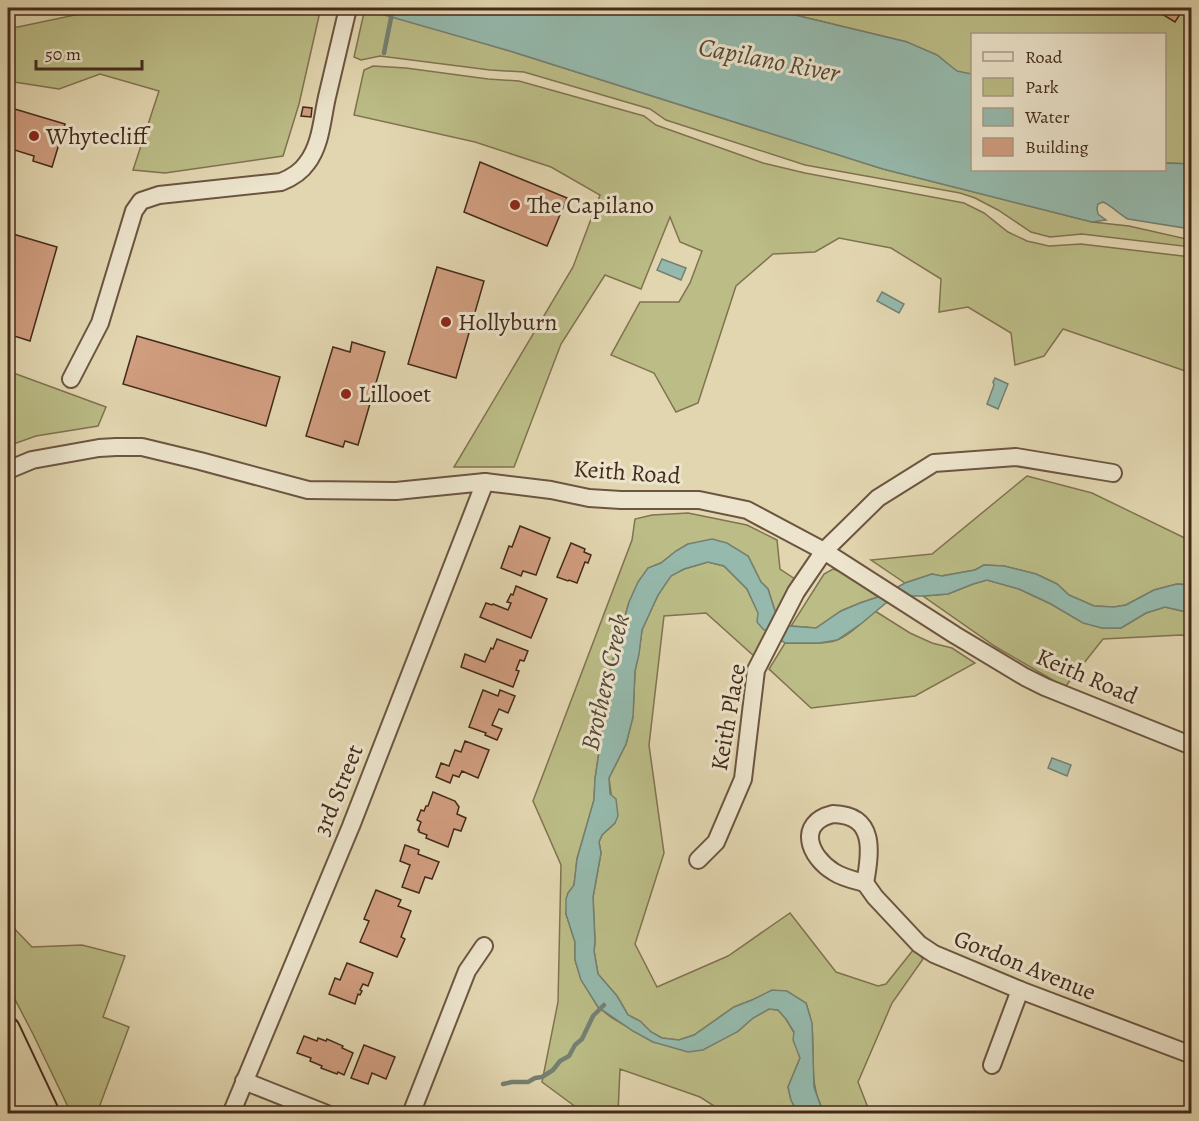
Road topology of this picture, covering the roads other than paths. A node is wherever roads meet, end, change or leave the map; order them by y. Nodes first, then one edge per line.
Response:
1 (348, 8) edge
2 (70, 379) dead end
3 (8, 470) edge
4 (1113, 473) dead end
5 (485, 482) junction
6 (824, 551) junction
7 (1191, 746) edge
8 (698, 860) dead end
9 (865, 883) dead end
10 (484, 946) dead end
11 (1020, 990) junction
12 (8, 1029) edge
13 (1191, 1055) edge
14 (992, 1065) dead end
15 (8, 1072) edge
16 (244, 1081) junction
17 (26, 1113) edge
18 (48, 1113) edge
19 (231, 1113) edge
20 (327, 1113) edge
21 (411, 1113) edge

1 - 2 street
3 - 5 street, Keith Road
4 - 6 street, Keith Place
5 - 6 street, Keith Road
5 - 16 street, 3rd Street
6 - 7 street, Keith Road
6 - 8 street, Keith Place
9 - 11 street, Gordon Avenue
10 - 21 street
11 - 13 street, Gordon Avenue
11 - 14 street
12 - 18 highway
15 - 17 highway
16 - 19 street, 3rd Street
16 - 20 street

